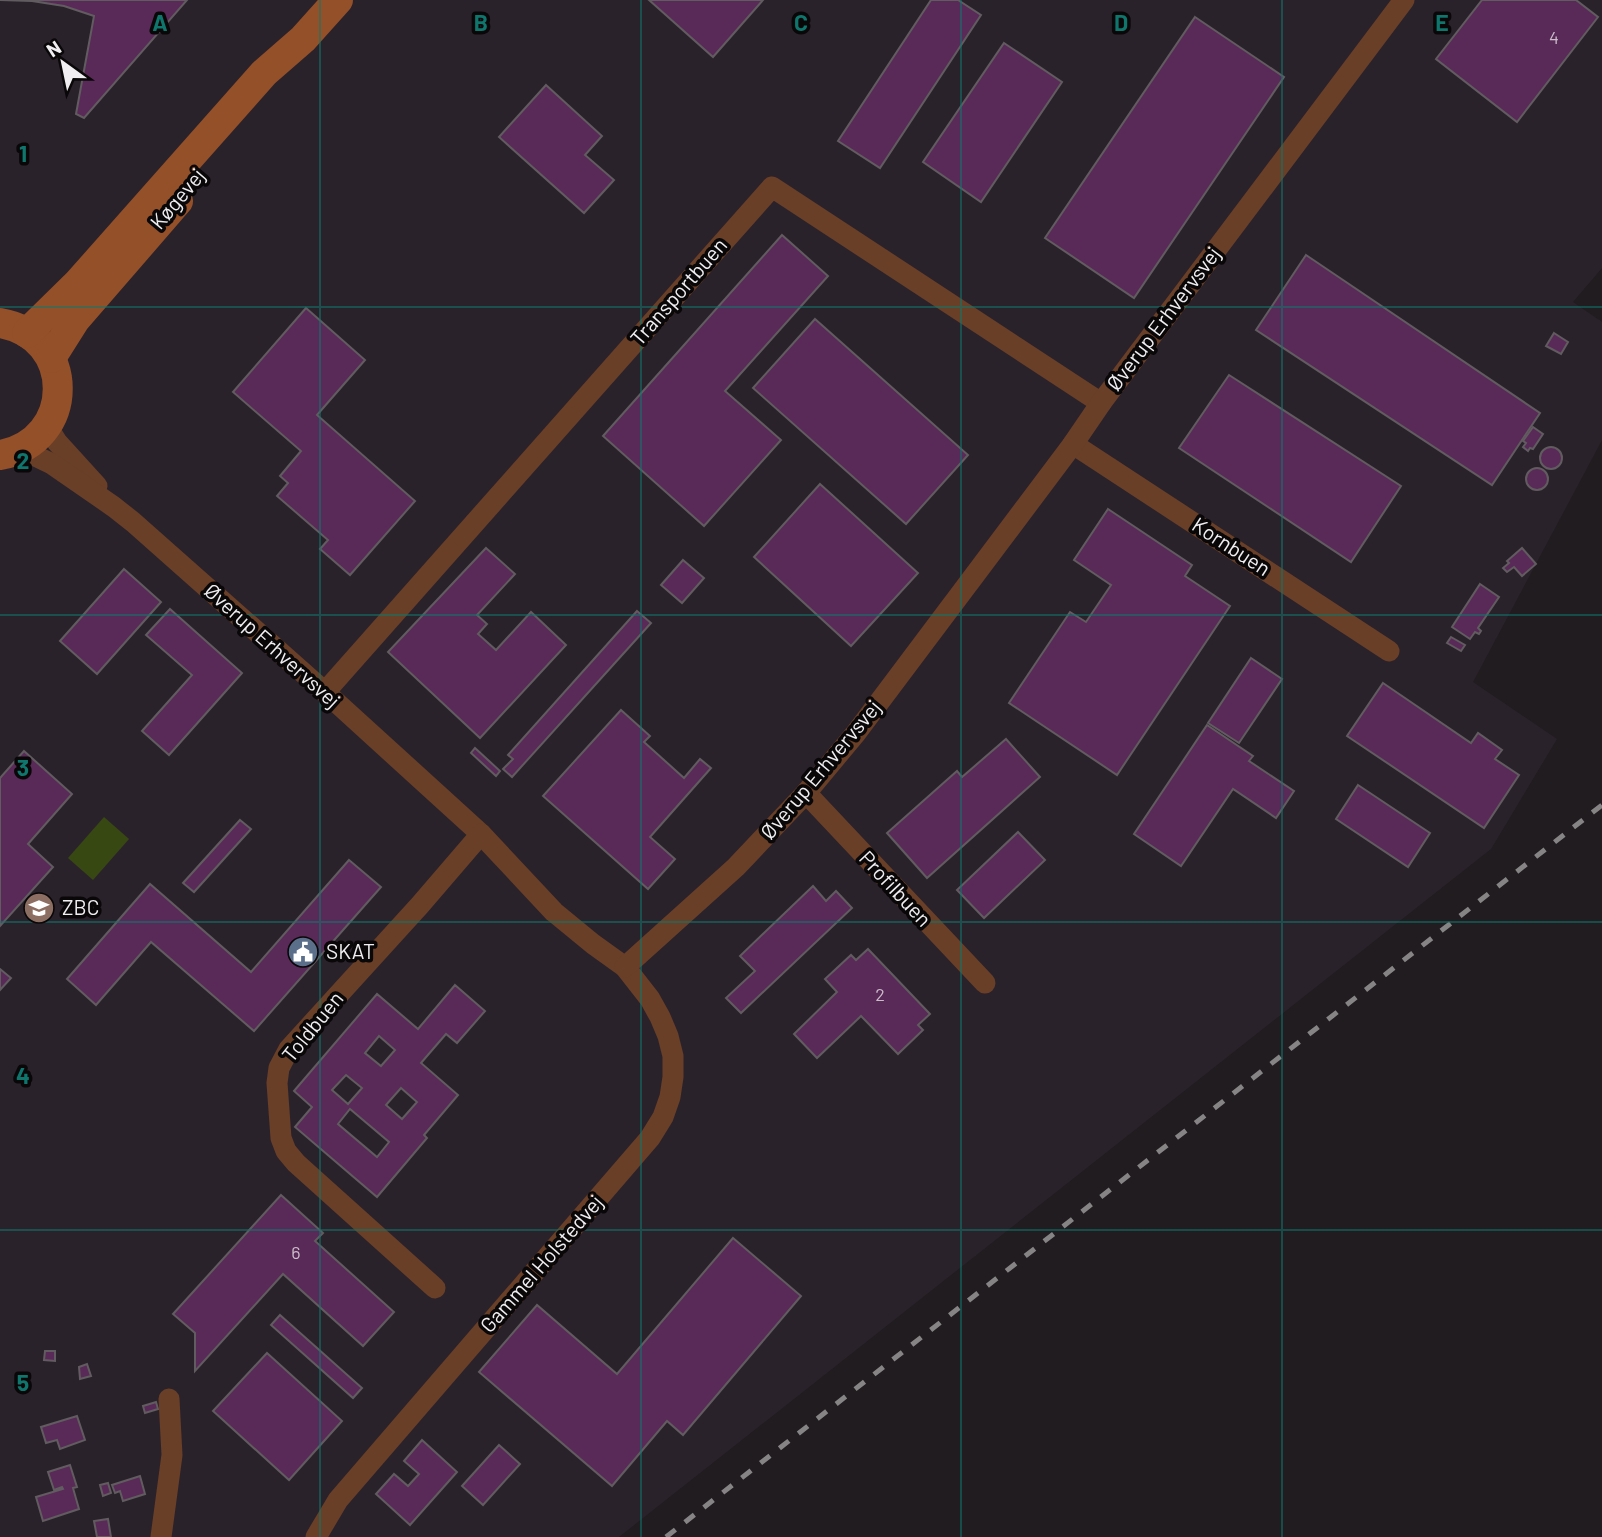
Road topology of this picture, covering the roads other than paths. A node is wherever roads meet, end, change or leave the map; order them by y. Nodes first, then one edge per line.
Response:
1 (338, 0) edge
2 (1404, 0) edge
3 (303, 39) junction
4 (14, 328) edge
5 (51, 358) junction
6 (1101, 403) junction
7 (47, 426) junction
8 (1073, 444) junction
9 (10, 452) edge
10 (114, 507) junction
11 (1389, 651) dead end
12 (325, 692) junction
13 (806, 793) junction
14 (481, 834) junction
15 (625, 967) junction
16 (985, 983) dead end
17 (435, 1288) dead end
18 (169, 1399) dead end
19 (161, 1537) edge
20 (316, 1537) edge

1 - 3 street, Køgevej
2 - 6 street, Øverup Erhvervsvej
3 - 4 street, Køgevej
3 - 5 street, Køgevej
4 - 5 street
5 - 7 street
6 - 8 street, Øverup Erhvervsvej
6 - 12 street, Transportbuen
7 - 9 street
7 - 10 street, Øverup Erhvervsvej
8 - 11 street, Kornbuen
8 - 13 street, Øverup Erhvervsvej
9 - 10 street, Øverup Erhvervsvej
10 - 12 street, Øverup Erhvervsvej
12 - 14 street, Øverup Erhvervsvej
13 - 15 street, Øverup Erhvervsvej
13 - 16 street, Profilbuen
14 - 15 street, Øverup Erhvervsvej
14 - 17 street, Toldbuen
15 - 20 street, Gammel Holstedvej
18 - 19 street

